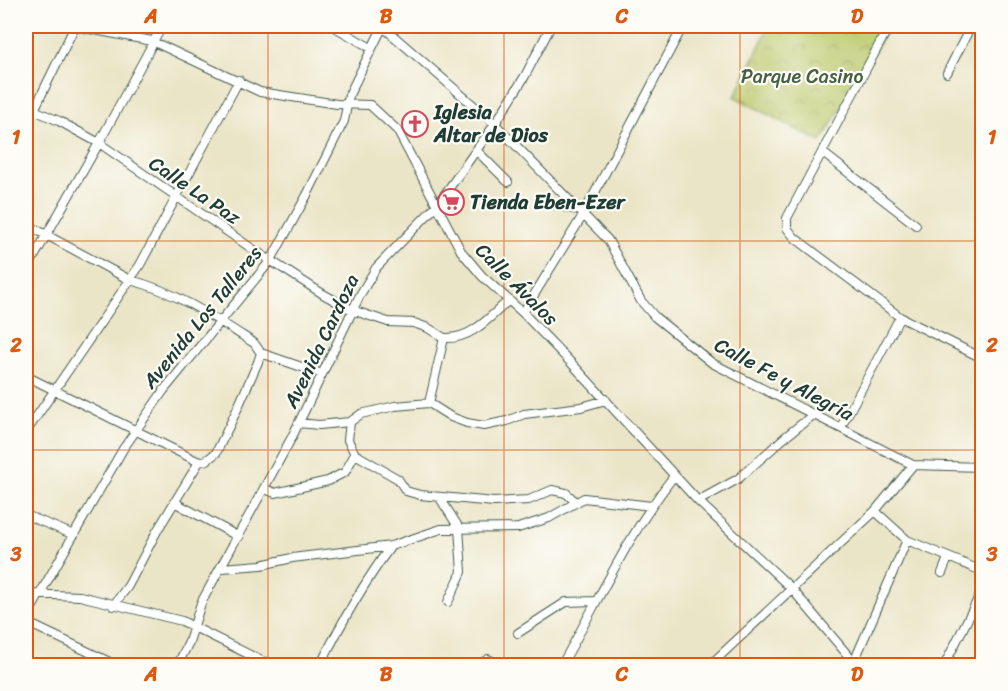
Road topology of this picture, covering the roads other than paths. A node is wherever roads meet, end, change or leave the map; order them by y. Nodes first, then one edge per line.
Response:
1 (74, 26) edge
2 (162, 26) edge
3 (333, 26) edge
4 (382, 26) edge
5 (551, 26) edge
6 (683, 26) edge
7 (889, 26) edge
8 (971, 26) edge
9 (152, 41) junction
10 (370, 48) junction
11 (947, 73) dead end
12 (239, 80) junction
13 (347, 104) junction
14 (30, 109) edge
15 (26, 122) edge
16 (495, 124) junction
17 (99, 142) junction
18 (476, 150) junction
19 (823, 153) junction
20 (508, 182) dead end
21 (177, 197) junction
22 (547, 203) dead end
23 (437, 205) junction
24 (580, 213) junction
25 (26, 224) edge
26 (916, 225) dead end
27 (46, 234) junction
28 (271, 260) junction
29 (26, 271) edge
30 (130, 279) junction
31 (509, 300) junction
32 (352, 310) junction
33 (523, 313) junction
34 (900, 316) junction
35 (221, 322) junction
36 (443, 341) junction
37 (261, 353) junction
38 (982, 358) edge
39 (322, 374) junction
40 (26, 376) edge
41 (55, 390) junction
42 (606, 400) junction
43 (429, 403) junction
44 (813, 415) junction
45 (299, 423) junction
46 (350, 423) junction
47 (841, 427) junction
48 (136, 431) junction
49 (26, 432) edge
50 (356, 454) junction
51 (199, 462) junction
52 (913, 465) junction
53 (982, 467) edge
54 (674, 476) junction
55 (265, 489) junction
56 (440, 498) junction
57 (698, 501) junction
58 (174, 502) junction
59 (576, 502) junction
60 (651, 506) junction
61 (875, 511) junction
62 (26, 515) edge
63 (459, 528) junction
64 (74, 535) junction
65 (239, 537) junction
66 (907, 540) junction
67 (392, 546) junction
68 (948, 558) junction
69 (222, 568) junction
70 (982, 571) edge
71 (942, 573) dead end
72 (791, 588) junction
73 (982, 591) edge
74 (26, 594) edge
75 (39, 594) junction
76 (595, 601) junction
77 (448, 602) dead end
78 (113, 606) junction
79 (26, 620) edge
80 (194, 628) junction
81 (518, 633) dead end
82 (317, 665) edge
83 (855, 665) edge
84 (118, 666) edge
85 (177, 666) edge
86 (281, 666) edge
87 (345, 666) edge
88 (476, 666) edge
89 (502, 666) edge
90 (561, 666) edge
91 (709, 666) edge
92 (944, 666) edge

1 - 9 street, Calle Ávalos
1 - 14 street
2 - 9 street
3 - 10 street
4 - 10 street, Avenida Los Talleres
4 - 16 street, Calle Fe y Alegría
5 - 16 street, Avenida Cardoza
6 - 24 street
7 - 19 street
8 - 11 street
9 - 12 street, Calle Ávalos
9 - 17 street
10 - 13 street, Avenida Los Talleres
12 - 13 street, Calle Ávalos
12 - 21 street
13 - 23 street, Calle Ávalos
13 - 28 street, Avenida Los Talleres
14 - 15 street
14 - 17 street, Calle La Paz
16 - 18 street, Avenida Cardoza
16 - 24 street, Calle Fe y Alegría
17 - 21 street, Calle La Paz
17 - 27 street
18 - 20 street
18 - 23 street, Avenida Cardoza
19 - 26 street
19 - 34 street
21 - 28 street, Calle La Paz
21 - 30 street
22 - 24 street
23 - 31 street, Calle Ávalos
23 - 32 street, Avenida Cardoza
24 - 33 street
24 - 44 street, Calle Fe y Alegría
25 - 27 street
27 - 29 street
27 - 30 street
28 - 32 street, Calle La Paz
28 - 35 street, Avenida Los Talleres
30 - 35 street
30 - 41 street
31 - 33 street, Calle Ávalos
31 - 36 street
32 - 36 street, Calle La Paz
32 - 39 street, Avenida Cardoza
33 - 42 street, Calle Ávalos
34 - 38 street
34 - 47 street
35 - 37 street
35 - 48 street, Avenida Los Talleres
36 - 43 street
37 - 39 street
37 - 51 street
39 - 45 street, Avenida Cardoza
40 - 41 street
41 - 48 street
41 - 49 street
42 - 43 street
42 - 54 street, Calle Ávalos
43 - 46 street
44 - 47 street, Calle Fe y Alegría
44 - 57 street
45 - 46 street
45 - 55 street, Avenida Cardoza
46 - 50 street
47 - 52 street, Calle Fe y Alegría
48 - 51 street
48 - 64 street, Avenida Los Talleres
50 - 55 street
50 - 56 street
51 - 58 street
52 - 53 street, Calle Fe y Alegría
52 - 61 street
54 - 57 street, Calle Ávalos
54 - 60 street
55 - 65 street, Avenida Cardoza
56 - 59 street
56 - 63 street
57 - 72 street, Calle Ávalos
58 - 65 street
58 - 78 street
59 - 60 street
59 - 63 street
60 - 76 street
61 - 66 street
61 - 72 street
62 - 64 street
63 - 67 street
63 - 77 street
64 - 75 street, Avenida Los Talleres
65 - 69 street, Avenida Cardoza
66 - 68 street
66 - 83 street
67 - 69 street
67 - 82 street
68 - 70 street
68 - 71 street
69 - 80 street, Avenida Cardoza
72 - 83 street, Calle Ávalos
72 - 91 street
73 - 92 street
74 - 75 street
75 - 78 street
75 - 79 street, Avenida Los Talleres
76 - 81 street
76 - 90 street
78 - 80 street
79 - 84 street
80 - 85 street, Avenida Cardoza
80 - 86 street
82 - 87 street
88 - 89 street

